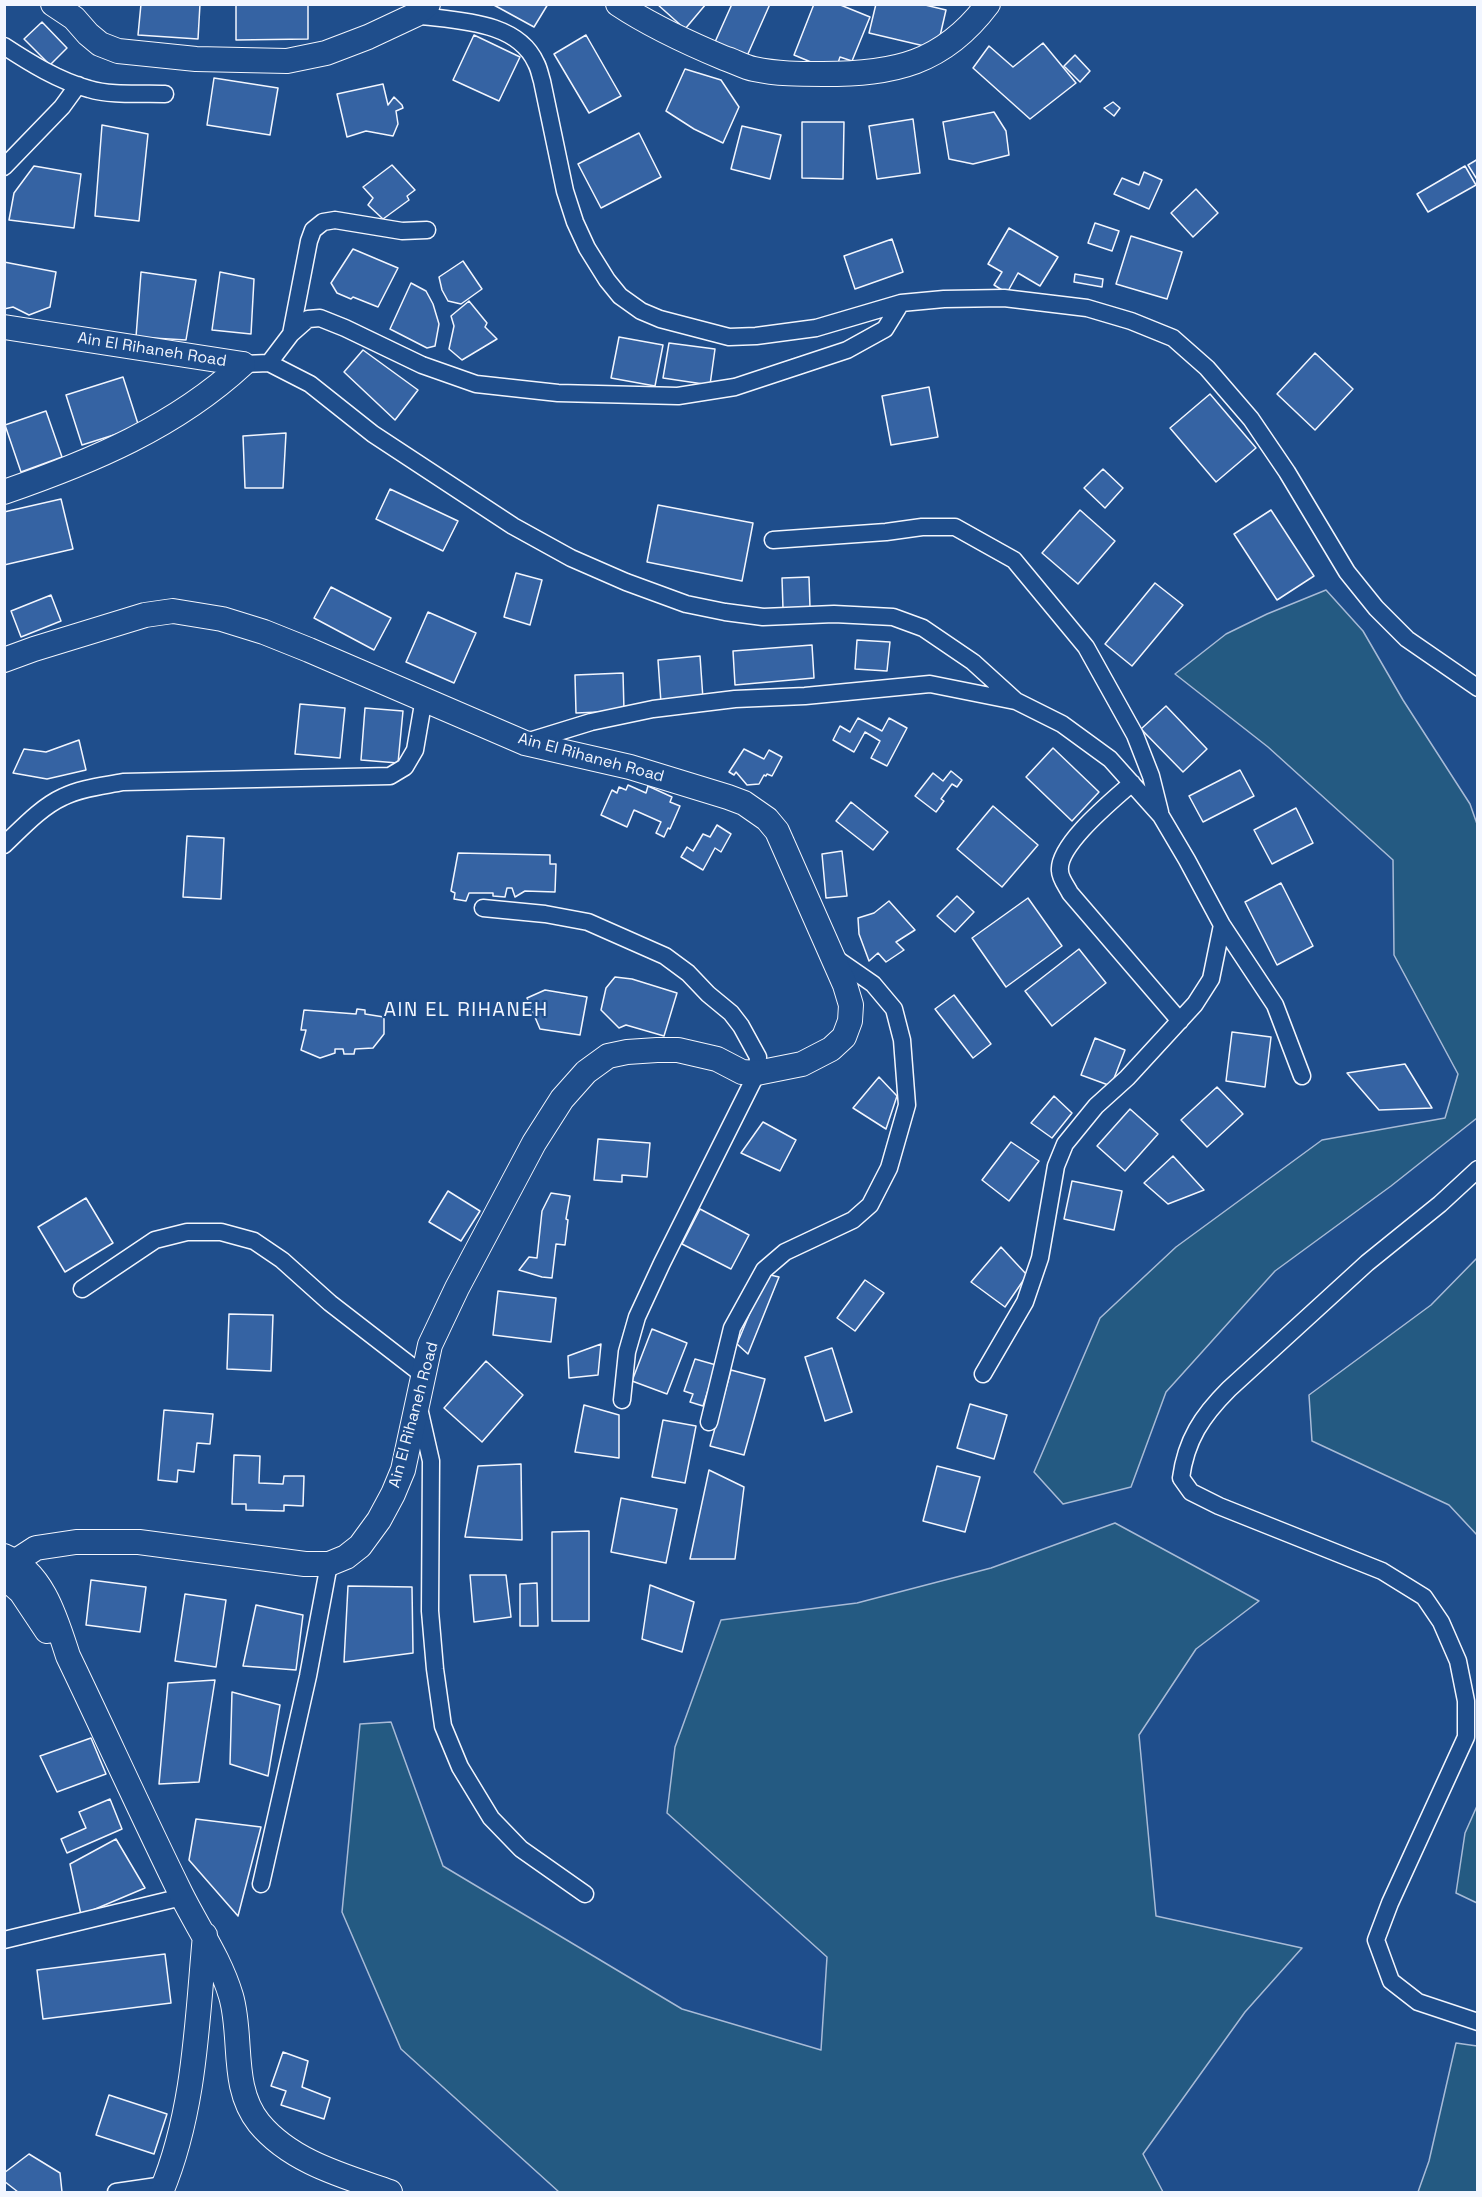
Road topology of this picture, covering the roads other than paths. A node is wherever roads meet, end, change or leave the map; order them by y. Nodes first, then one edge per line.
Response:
1 (53, 4) edge
2 (618, 4) edge
3 (988, 4) edge
4 (422, 10) edge
5 (72, 11) edge
6 (4, 46) edge
7 (78, 85) junction
8 (165, 94) dead end
9 (4, 167) edge
10 (427, 230) dead end
11 (901, 303) junction
12 (11, 333) edge
13 (291, 334) junction
14 (269, 363) junction
15 (243, 364) junction
16 (4, 492) edge
17 (773, 540) dead end
18 (4, 660) edge
19 (1478, 688) edge
20 (424, 698) junction
21 (1016, 701) junction
22 (525, 743) junction
23 (1131, 783) junction
24 (1161, 816) junction
25 (4, 845) edge
26 (483, 908) dead end
27 (1222, 925) junction
28 (831, 955) junction
29 (1180, 1021) junction
30 (750, 1065) junction
31 (1302, 1076) dead end
32 (1478, 1169) edge
33 (82, 1289) dead end
34 (983, 1374) dead end
35 (423, 1375) junction
36 (417, 1398) junction
37 (622, 1400) dead end
38 (709, 1422) dead end
39 (330, 1564) junction
40 (14, 1573) edge
41 (261, 1884) dead end
42 (585, 1893) dead end
43 (182, 1897) junction
44 (205, 1935) junction
45 (4, 1940) edge
46 (1478, 2022) edge
47 (163, 2189) edge
48 (116, 2193) edge
49 (390, 2193) edge

1 - 5 street
2 - 3 street
4 - 5 street
4 - 11 street
6 - 7 street
7 - 8 street
7 - 9 street
10 - 13 street
11 - 13 street
11 - 19 street
12 - 15 street, Ain El Rihaneh Road
13 - 14 street
14 - 15 street
14 - 21 street
15 - 16 street, Ain El Rihaneh Road
17 - 24 street
18 - 20 street, Ain El Rihaneh Road
20 - 22 street, Ain El Rihaneh Road
20 - 25 street
21 - 22 street
21 - 23 street
22 - 28 street, Ain El Rihaneh Road
23 - 24 street
23 - 29 street
24 - 27 street
26 - 30 street
27 - 29 street
27 - 31 street
28 - 30 street, Ain El Rihaneh Road
28 - 38 street
29 - 34 street
30 - 35 street, Ain El Rihaneh Road
30 - 37 street
32 - 46 street
33 - 35 street
35 - 36 street, Ain El Rihaneh Road
36 - 39 street, Ain El Rihaneh Road
36 - 42 street
39 - 40 street
39 - 41 street
40 - 43 street
43 - 44 street
43 - 45 street
44 - 47 street
44 - 49 street
47 - 48 street

